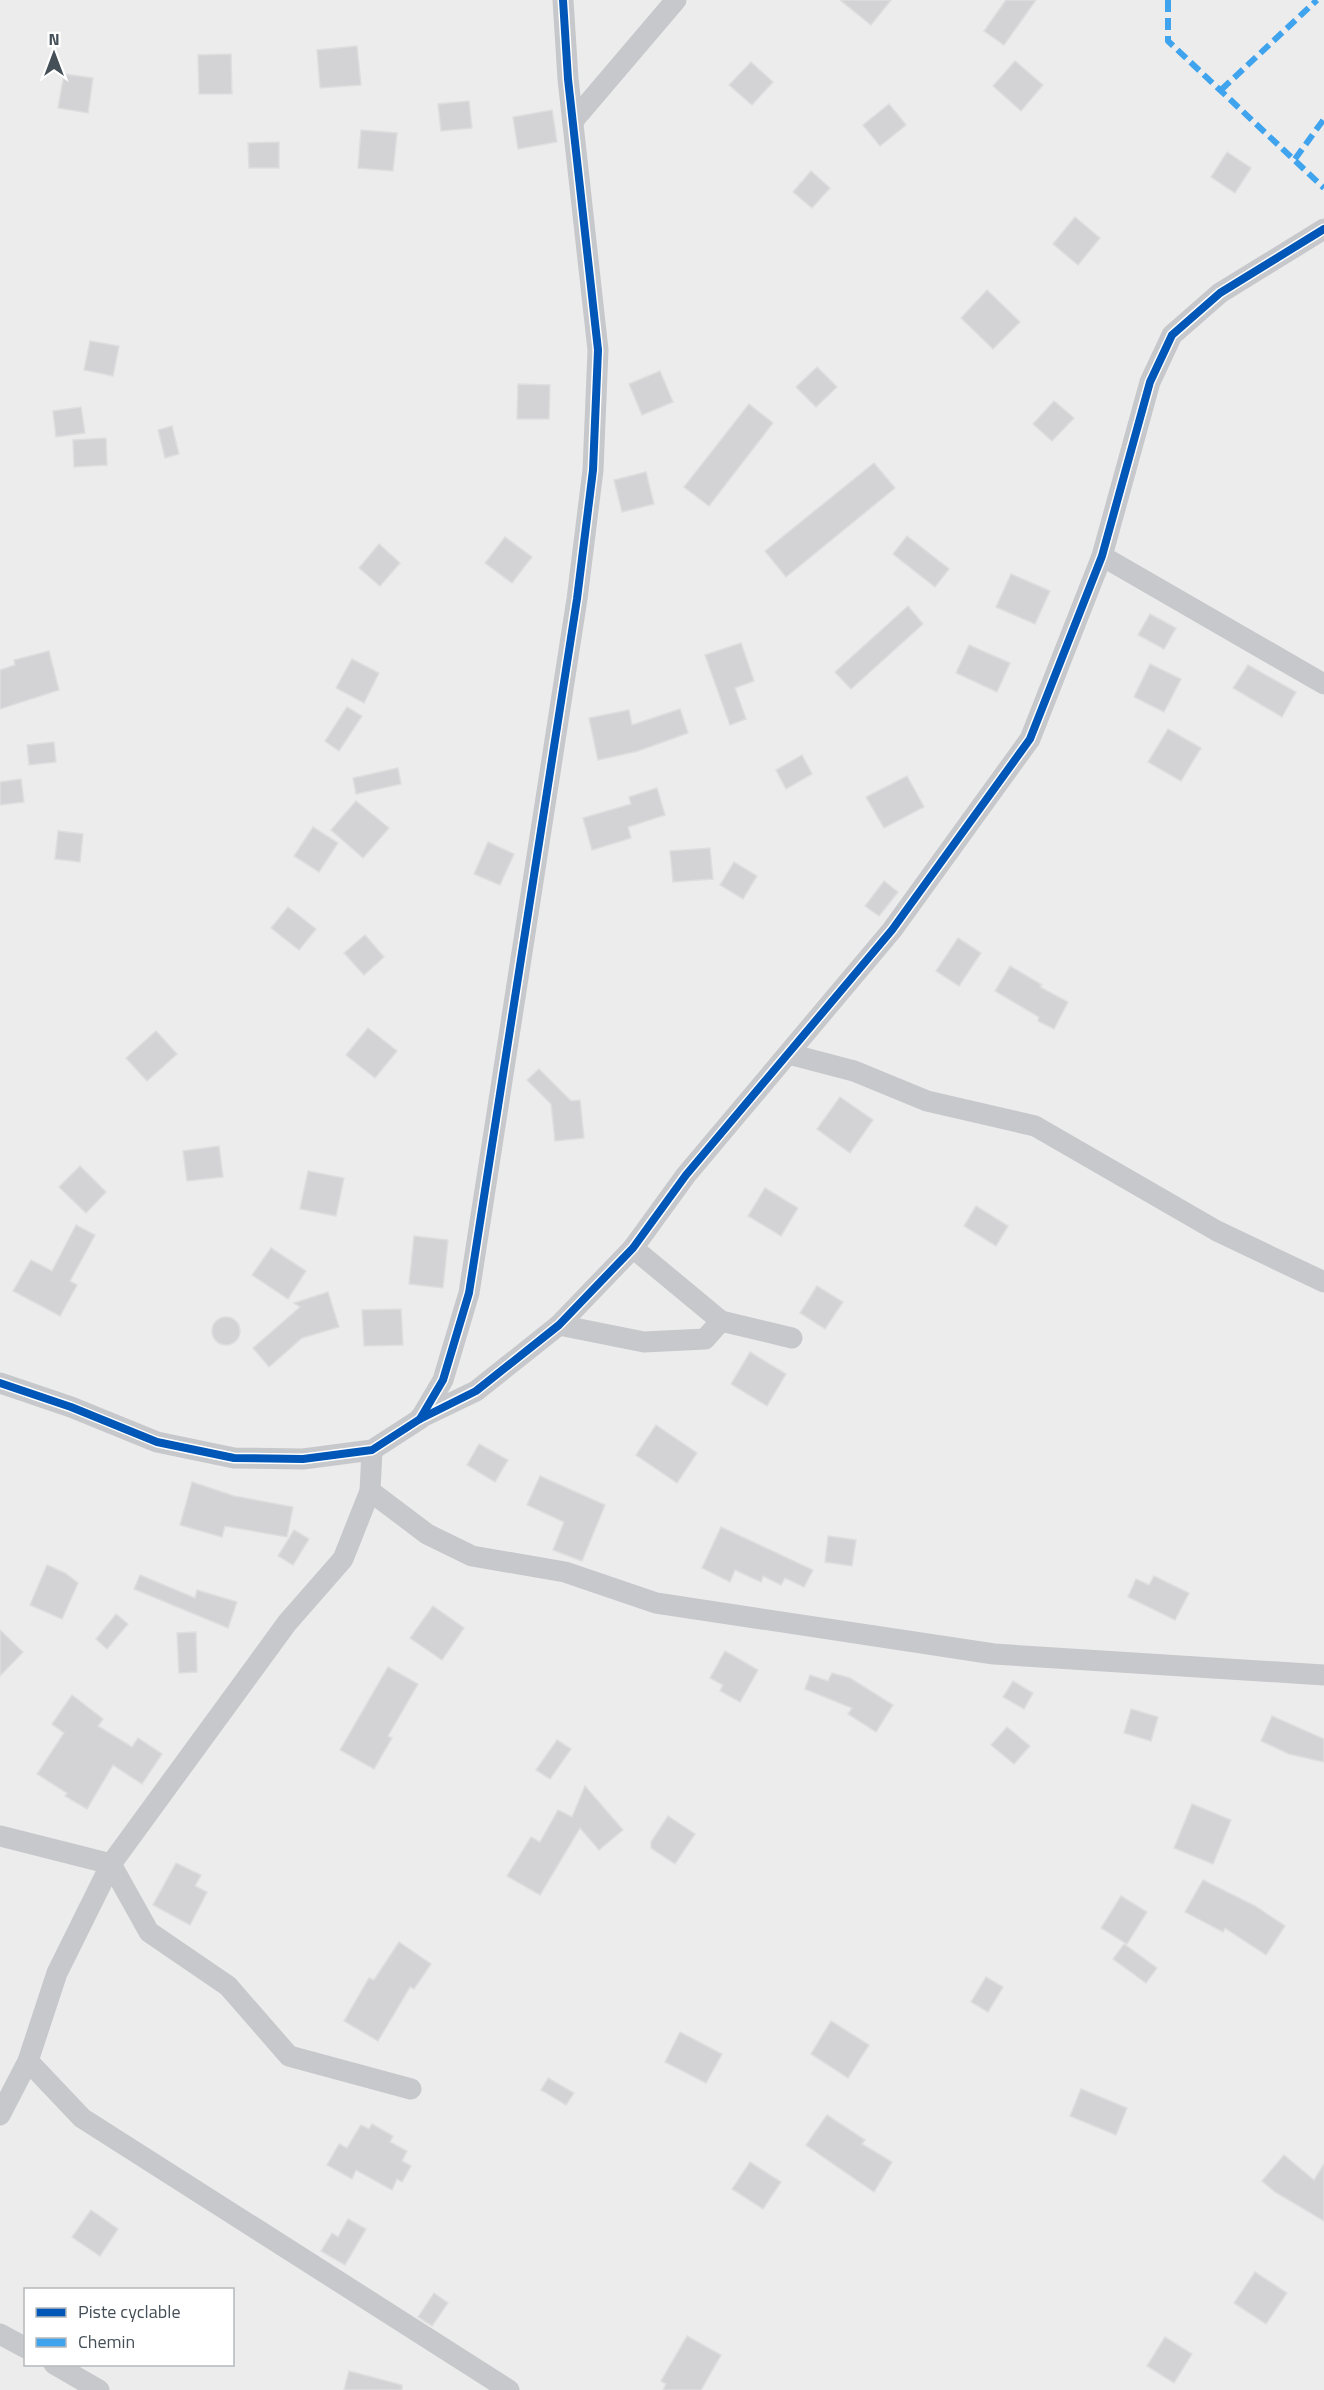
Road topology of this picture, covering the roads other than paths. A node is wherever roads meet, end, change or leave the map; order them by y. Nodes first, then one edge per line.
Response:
1 (563, 0) edge
2 (676, 0) edge
3 (573, 121) junction
4 (1324, 229) edge
5 (1102, 556) junction
6 (1324, 684) edge
7 (789, 1054) junction
8 (633, 1248) junction
9 (1324, 1282) edge
10 (721, 1321) junction
11 (559, 1325) junction
12 (792, 1338) dead end
13 (0, 1383) edge
14 (420, 1419) junction
15 (372, 1450) junction
16 (370, 1491) junction
17 (1324, 1675) edge
18 (0, 1836) edge
19 (111, 1864) junction
20 (28, 2061) junction
21 (411, 2089) dead end
22 (0, 2115) edge
23 (0, 2334) edge
24 (24, 2347) edge
25 (57, 2366) edge
26 (99, 2390) edge
27 (509, 2390) edge

1 - 3 street
2 - 3 street
3 - 14 street
4 - 5 street
5 - 6 street
5 - 7 street
7 - 8 street
7 - 9 street
8 - 10 street
8 - 11 street
10 - 11 street
10 - 12 street
11 - 14 street
13 - 15 street
14 - 15 street
15 - 16 street
16 - 17 street
16 - 19 street
18 - 19 street
19 - 20 street
19 - 21 street
20 - 22 street
20 - 27 street
23 - 24 street
25 - 26 street

